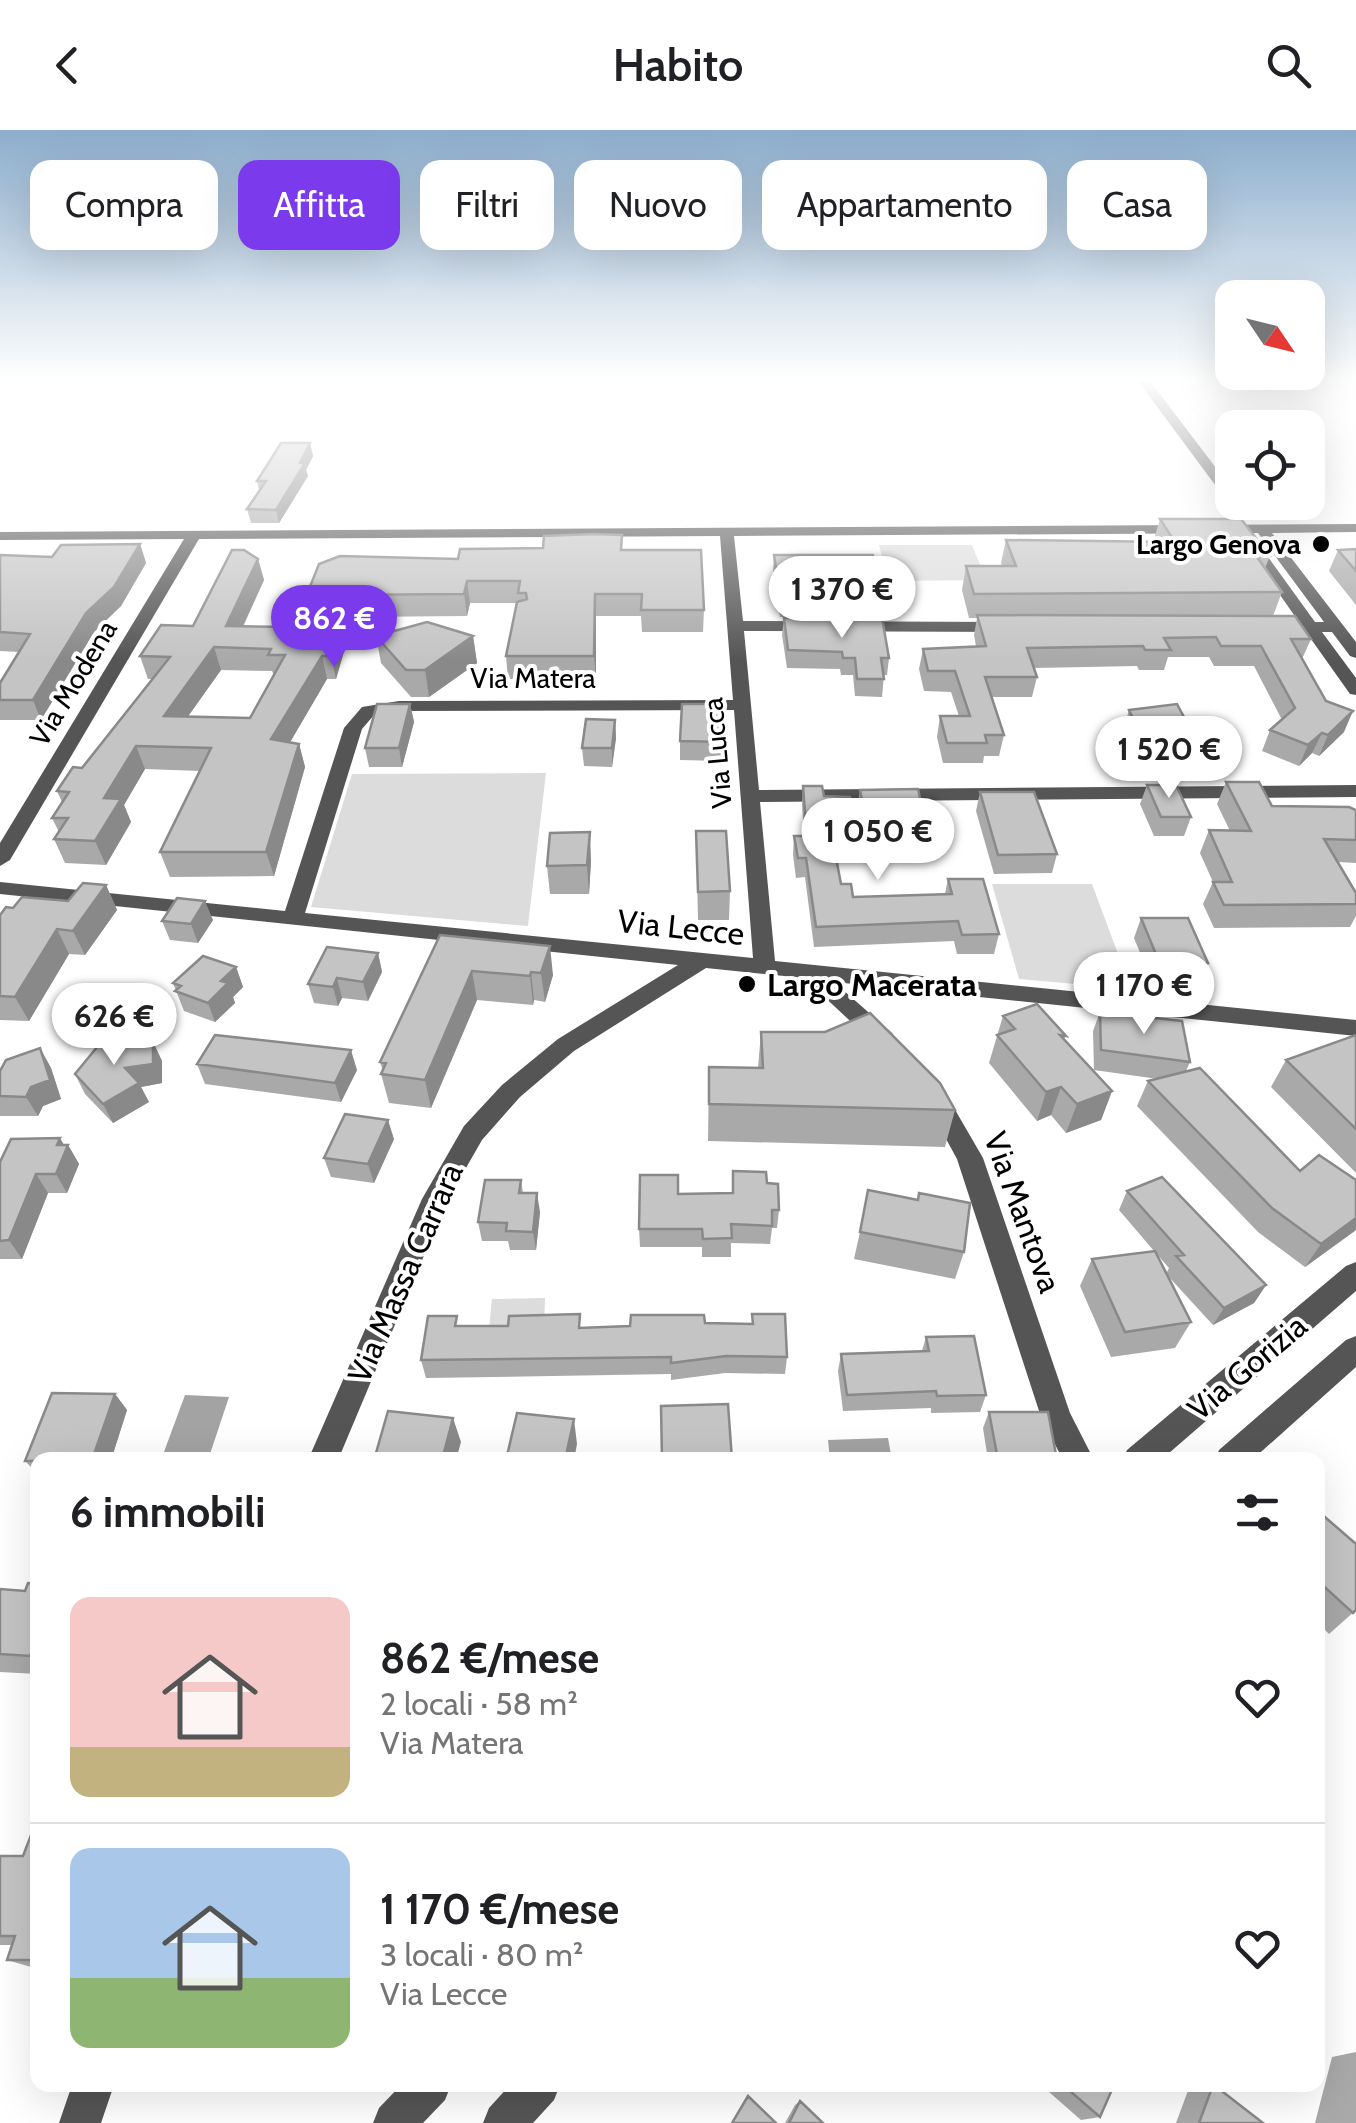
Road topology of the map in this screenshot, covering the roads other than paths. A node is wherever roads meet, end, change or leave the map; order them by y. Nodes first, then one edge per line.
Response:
1 (1245, 520) edge
2 (1356, 528) edge
3 (1251, 531) junction
4 (727, 536) junction
5 (191, 539) junction
6 (858, 539) dead end
7 (0, 540) edge
8 (733, 626) junction
9 (1027, 627) edge
10 (1254, 627) edge
11 (1311, 627) junction
12 (1336, 628) junction
13 (1356, 652) edge
14 (1356, 690) edge
15 (741, 705) junction
16 (1356, 791) edge
17 (749, 796) junction
18 (0, 860) edge
19 (0, 888) edge
20 (293, 918) junction
21 (701, 961) junction
22 (765, 969) junction
23 (812, 974) junction
24 (1356, 1028) edge
25 (1356, 1274) edge
26 (1356, 1349) edge
27 (326, 1452) edge
28 (1076, 1452) edge
29 (1147, 1452) edge
30 (1239, 1452) edge
31 (91, 2092) edge
32 (423, 2092) edge
33 (533, 2092) edge
34 (80, 2123) edge
35 (394, 2123) edge
36 (504, 2123) edge

1 - 3 street
2 - 3 street
3 - 4 street
3 - 6 street
3 - 11 street
3 - 12 street
4 - 5 street
4 - 8 street, Via Lucca
5 - 7 street
5 - 18 street, Via Modena
8 - 9 street
8 - 15 street, Via Lucca
10 - 11 street
11 - 12 street
11 - 14 street
12 - 13 street
15 - 17 street, Via Lucca
15 - 20 street, Via Matera
16 - 17 street
17 - 22 street, Via Lucca
19 - 20 street, Via Lecce
20 - 21 street, Via Lecce
21 - 22 street, Via Lecce
21 - 27 street, Via Massa Carrara
22 - 23 street, Via Lecce
23 - 24 street, Via Lecce
23 - 28 street, Via Mantova
25 - 29 street, Via Gorizia
26 - 30 street, Via Gorizia
31 - 34 street
32 - 35 street
33 - 36 street

